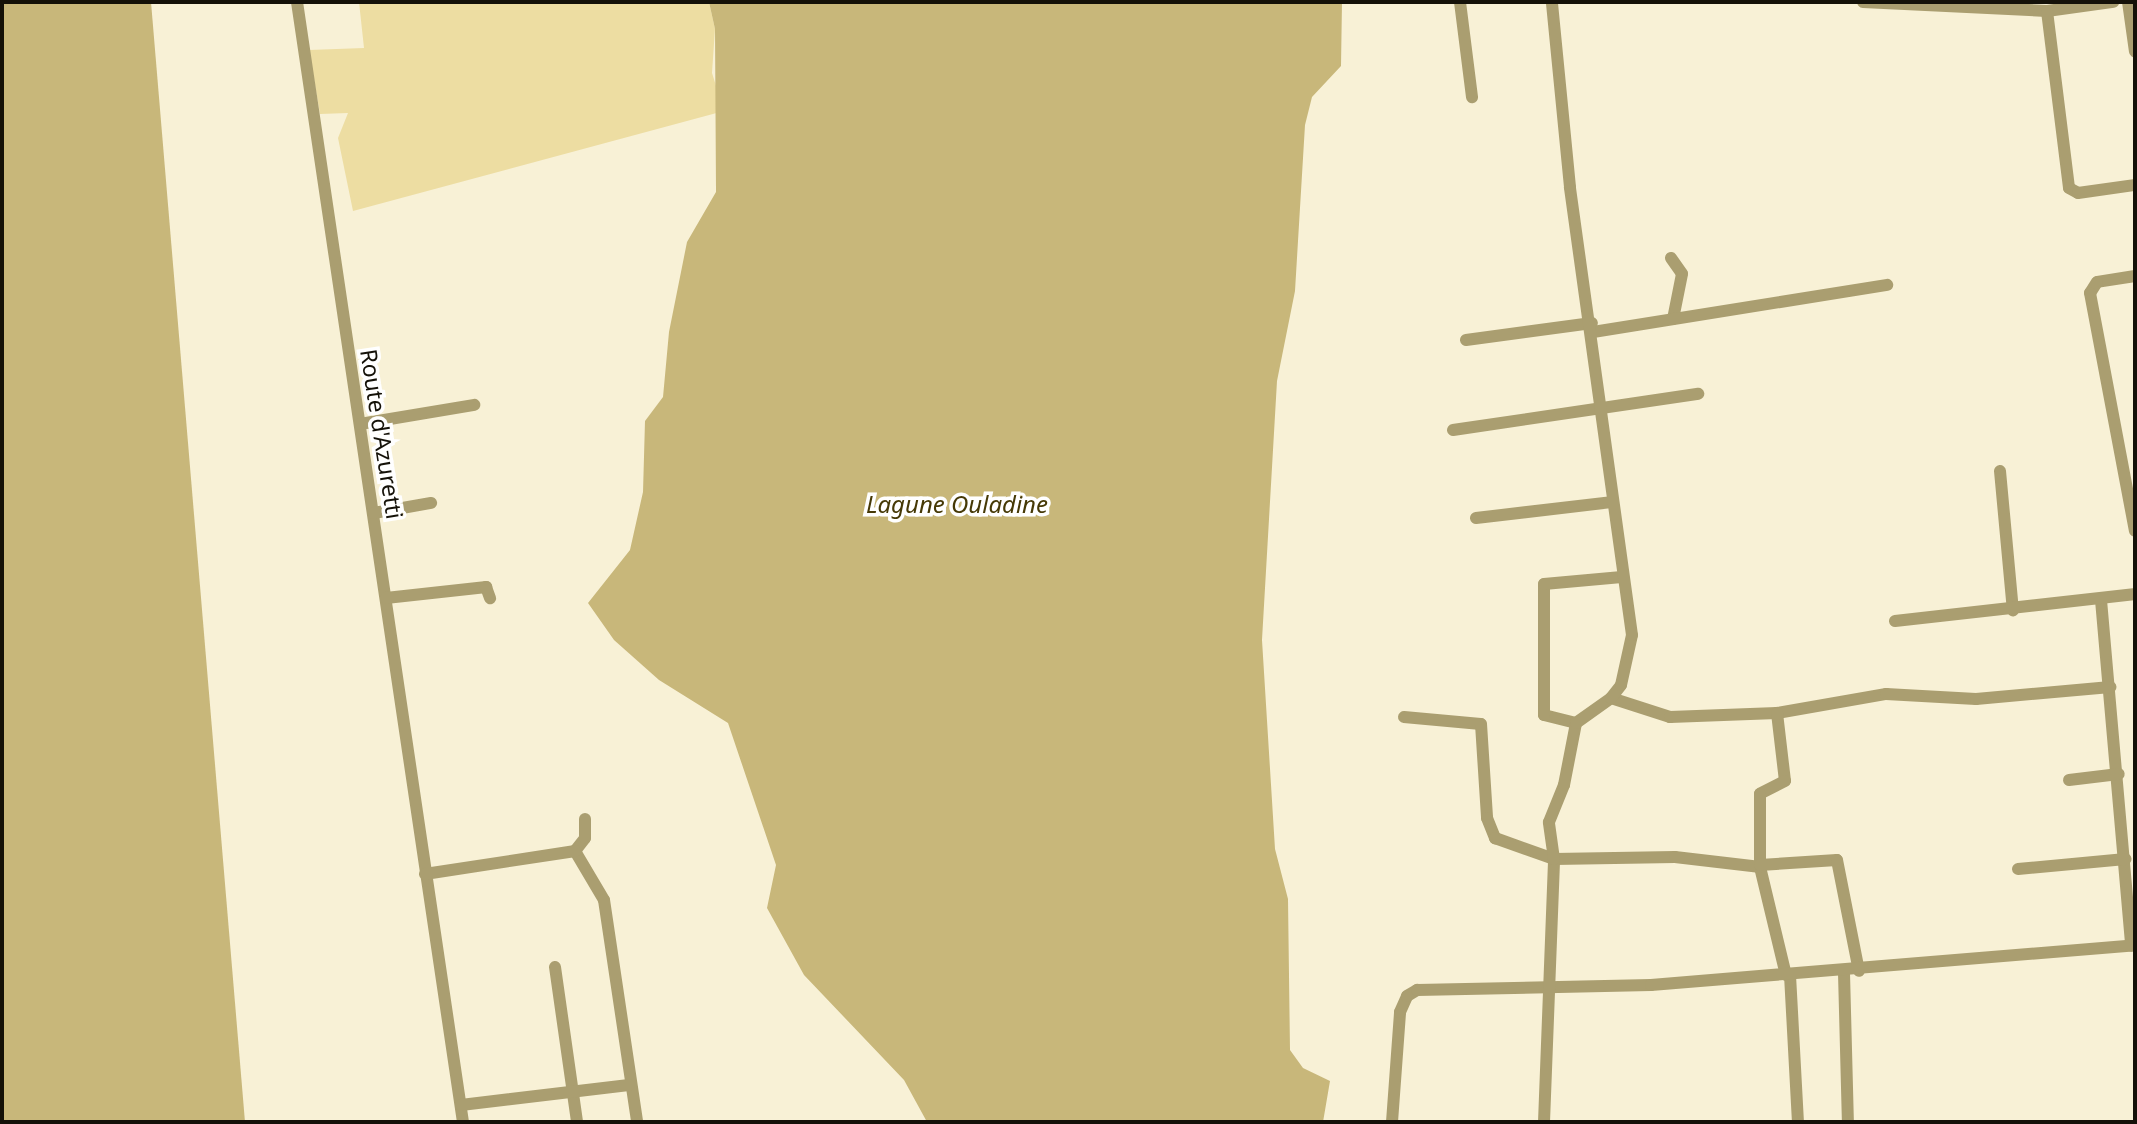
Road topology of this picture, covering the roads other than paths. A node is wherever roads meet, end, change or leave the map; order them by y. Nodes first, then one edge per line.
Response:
1 (297, 2) edge
2 (1460, 2) edge
3 (1552, 2) edge
4 (1863, 2) edge
5 (2113, 2) edge
6 (2128, 2) edge
7 (2047, 11) junction
8 (2135, 52) edge
9 (1472, 97) dead end
10 (2135, 185) edge
11 (1671, 258) dead end
12 (2135, 276) edge
13 (1887, 285) dead end
14 (1673, 319) junction
15 (1593, 328) junction
16 (1466, 340) dead end
17 (1698, 394) dead end
18 (474, 405) dead end
19 (1603, 408) junction
20 (360, 424) junction
21 (1454, 430) dead end
22 (2000, 471) dead end
23 (1613, 502) junction
24 (431, 503) dead end
25 (374, 513) junction
26 (1476, 518) dead end
27 (2135, 531) edge
28 (1622, 577) junction
29 (2135, 594) edge
30 (386, 598) junction
31 (490, 598) dead end
32 (2101, 600) junction
33 (2013, 610) junction
34 (1895, 621) dead end
35 (2110, 687) junction
36 (1611, 698) junction
37 (1777, 712) junction
38 (1404, 717) dead end
39 (1576, 723) junction
40 (2119, 775) junction
41 (2069, 780) dead end
42 (585, 819) dead end
43 (575, 851) junction
44 (1554, 859) junction
45 (2126, 859) junction
46 (1760, 866) junction
47 (2018, 869) dead end
48 (425, 874) junction
49 (2133, 946) edge
50 (555, 967) dead end
51 (1859, 971) junction
52 (1844, 973) junction
53 (1788, 975) junction
54 (1546, 991) junction
55 (629, 1085) junction
56 (573, 1090) junction
57 (461, 1105) junction
58 (463, 1122) edge
59 (577, 1122) edge
60 (637, 1122) edge
61 (1392, 1122) edge
62 (1544, 1122) edge
63 (1797, 1122) edge
64 (1848, 1122) edge

1 - 20 street, Route d'Azuretti
2 - 9 street
3 - 15 street
4 - 7 street
5 - 7 street
6 - 8 street
7 - 10 street
11 - 14 street
12 - 27 street
13 - 14 street
14 - 15 street
15 - 16 street
15 - 19 street
17 - 19 street
18 - 20 street
19 - 21 street
19 - 23 street
20 - 25 street, Route d'Azuretti
22 - 33 street
23 - 26 street
23 - 28 street
24 - 25 street
25 - 30 street, Route d'Azuretti
28 - 36 street
28 - 39 street
29 - 32 street
30 - 31 street
30 - 48 street, Route d'Azuretti
32 - 33 street
32 - 35 street
33 - 34 street
35 - 37 street
35 - 40 street
36 - 37 street
36 - 39 street
37 - 46 street
38 - 44 street
39 - 44 street
40 - 41 street
40 - 45 street
42 - 43 street
43 - 48 street
43 - 55 street
44 - 46 street
44 - 54 street
45 - 47 street
45 - 49 street
46 - 51 street
46 - 53 street
48 - 57 street, Route d'Azuretti
49 - 51 street
50 - 56 street
51 - 52 street
52 - 53 street
52 - 64 street
53 - 54 street
53 - 63 street
54 - 61 street
54 - 62 street
55 - 56 street
55 - 60 street
56 - 57 street
56 - 59 street
57 - 58 street, Route d'Azuretti

